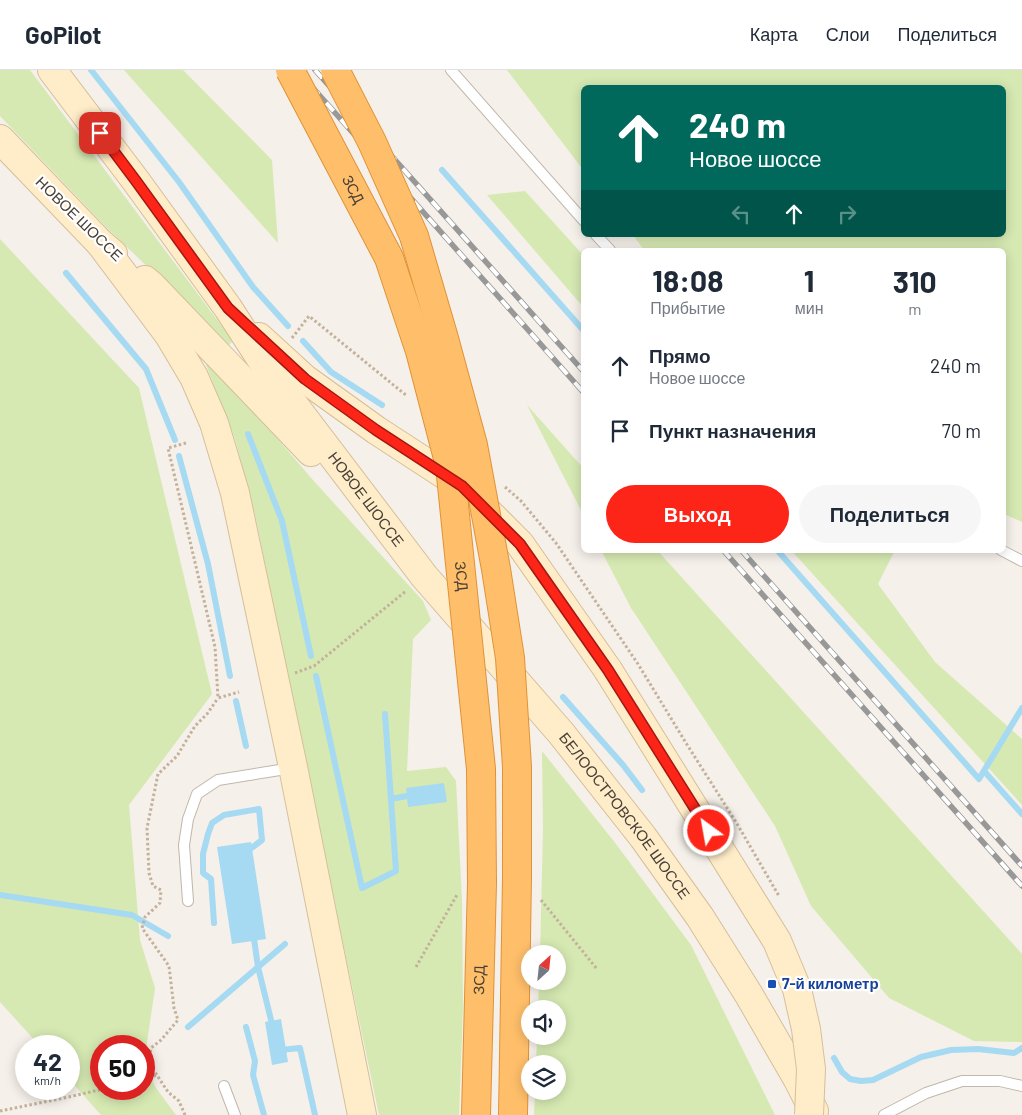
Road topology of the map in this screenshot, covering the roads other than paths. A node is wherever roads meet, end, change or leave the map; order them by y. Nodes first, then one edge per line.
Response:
1 (52, 70) edge
2 (290, 70) edge
3 (335, 70) edge
4 (451, 70) edge
5 (0, 139) edge
6 (581, 218) edge
7 (598, 237) edge
8 (100, 243) junction
9 (608, 248) edge
10 (228, 308) junction
11 (398, 543) junction
12 (1006, 553) edge
13 (1022, 561) edge
14 (293, 768) junction
15 (188, 901) dead end
16 (224, 1086) dead end
17 (1022, 1086) edge
18 (235, 1115) edge
19 (362, 1115) edge
20 (476, 1115) edge
21 (513, 1115) edge
22 (809, 1115) edge
23 (816, 1115) edge
24 (884, 1115) edge

1 - 10 main road, НОВОЕ ШОССЕ
2 - 20 highway, ЗСД, bridge
3 - 21 highway, bridge
4 - 6 lane
5 - 8 main road, НОВОЕ ШОССЕ
7 - 9 lane
8 - 11 main road, НОВОЕ ШОССЕ
8 - 14 main road
10 - 11 main road, НОВОЕ ШОССЕ
10 - 22 main road, bridge
11 - 23 main road, БЕЛООСТРОВСКОЕ ШОССЕ
12 - 13 lane
14 - 15 lane
14 - 19 main road
16 - 18 lane
17 - 24 lane

